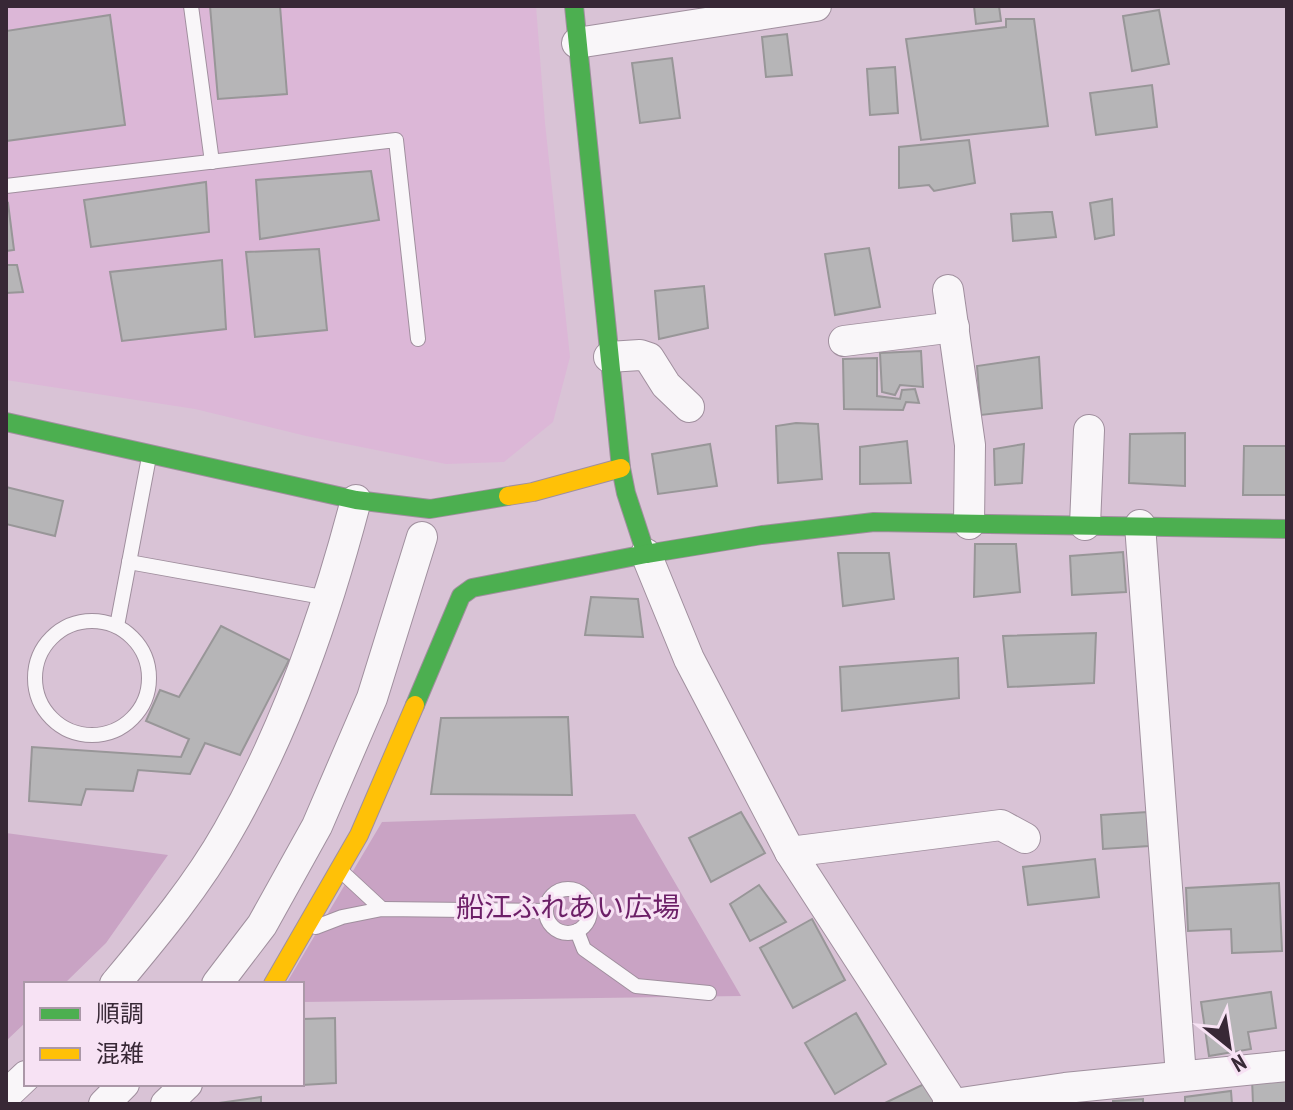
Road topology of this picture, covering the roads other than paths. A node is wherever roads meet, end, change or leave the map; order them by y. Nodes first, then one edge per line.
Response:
1 (191, 6) edge
2 (574, 6) edge
3 (816, 6) edge
4 (577, 43) junction
5 (212, 162) junction
6 (6, 186) edge
7 (948, 290) dead end
8 (954, 327) junction
9 (418, 339) dead end
10 (844, 341) dead end
11 (609, 357) junction
12 (689, 407) dead end
13 (6, 422) edge
14 (1089, 430) dead end
15 (150, 453) junction
16 (621, 468) junction
17 (356, 500) junction
18 (969, 524) junction
19 (1085, 525) junction
20 (1140, 525) junction
21 (1287, 529) edge
22 (422, 537) dead end
23 (646, 554) junction
24 (129, 562) junction
25 (328, 598) junction
26 (117, 626) junction
27 (1025, 838) dead end
28 (790, 852) junction
29 (340, 871) junction
30 (382, 909) junction
31 (545, 911) junction
32 (305, 931) junction
33 (577, 931) junction
34 (117, 982) edge
35 (219, 982) edge
36 (274, 982) edge
37 (709, 993) dead end
38 (1287, 1066) edge
39 (1181, 1076) junction
40 (24, 1078) edge
41 (122, 1086) edge
42 (185, 1086) edge
43 (1154, 1092) edge
44 (6, 1095) edge
45 (1066, 1096) edge
46 (104, 1104) edge
47 (166, 1104) edge
48 (951, 1104) edge

1 - 5 lane
2 - 4 street
3 - 4 street
4 - 11 street
5 - 6 lane
5 - 9 lane
7 - 8 street
8 - 10 street
8 - 18 street
11 - 12 street
11 - 16 street
13 - 15 street
14 - 19 street
15 - 17 street
15 - 24 lane
16 - 17 street
16 - 23 street
17 - 25 street
18 - 19 street
18 - 23 street
19 - 20 street
20 - 21 street
20 - 39 street
22 - 35 street
23 - 28 street
23 - 29 street
24 - 25 lane
24 - 26 lane
25 - 34 street
26 - 26 lane
27 - 28 street
28 - 48 street
29 - 30 lane
29 - 32 street
30 - 31 lane
30 - 32 lane
31 - 33 lane
31 - 33 lane
32 - 36 street
33 - 37 lane
38 - 39 street
39 - 43 street
40 - 44 street
41 - 46 street
42 - 47 street
43 - 45 street
45 - 48 street

